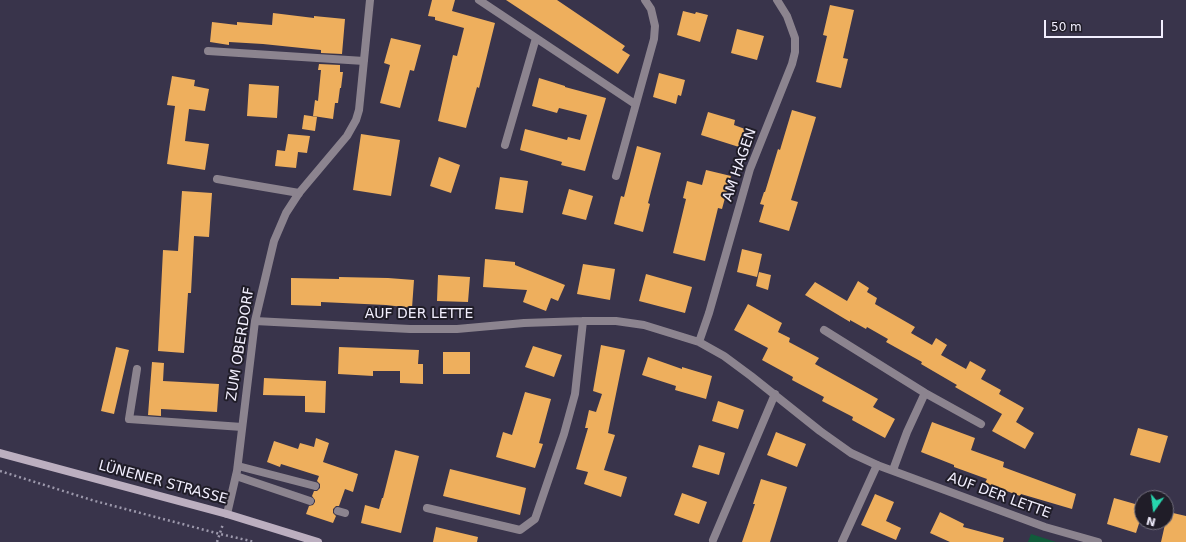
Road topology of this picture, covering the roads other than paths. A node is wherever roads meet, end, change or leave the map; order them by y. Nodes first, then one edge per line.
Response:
1 (370, 0) edge
2 (479, 0) edge
3 (645, 0) edge
4 (777, 0) edge
5 (536, 38) junction
6 (208, 51) dead end
7 (364, 61) junction
8 (635, 104) junction
9 (505, 145) dead end
10 (616, 176) dead end
11 (217, 179) dead end
12 (299, 193) junction
13 (255, 321) junction
14 (583, 321) junction
15 (824, 330) dead end
16 (699, 342) junction
17 (136, 369) dead end
18 (925, 393) junction
19 (775, 394) junction
20 (981, 424) dead end
21 (242, 427) junction
22 (0, 453) edge
23 (877, 465) junction
24 (238, 466) junction
25 (892, 470) junction
26 (236, 476) junction
27 (316, 486) dead end
28 (310, 501) dead end
29 (427, 508) dead end
30 (227, 514) junction
31 (713, 540) dead end
32 (318, 542) edge
33 (842, 542) edge
34 (1098, 542) edge

1 - 7 street, ZUM OBERDORF
2 - 5 street
3 - 8 street
4 - 16 street, AM HAGEN
5 - 8 street
5 - 9 street
6 - 7 street
7 - 12 street, ZUM OBERDORF
8 - 10 street
11 - 12 street
12 - 13 street, ZUM OBERDORF
13 - 14 street, AUF DER LETTE
13 - 21 street, ZUM OBERDORF
14 - 16 street, AUF DER LETTE
14 - 29 street
15 - 18 street
16 - 19 street, AUF DER LETTE
17 - 21 street
18 - 20 street
18 - 25 street
19 - 23 street, AUF DER LETTE
19 - 31 street
21 - 24 street, ZUM OBERDORF
22 - 30 main road, LÜNENER STRASSE
23 - 25 street, AUF DER LETTE
23 - 33 street
24 - 26 street, ZUM OBERDORF
24 - 27 street
25 - 34 street, AUF DER LETTE
26 - 28 street
26 - 30 street, ZUM OBERDORF
30 - 32 main road, LÜNENER STRASSE

